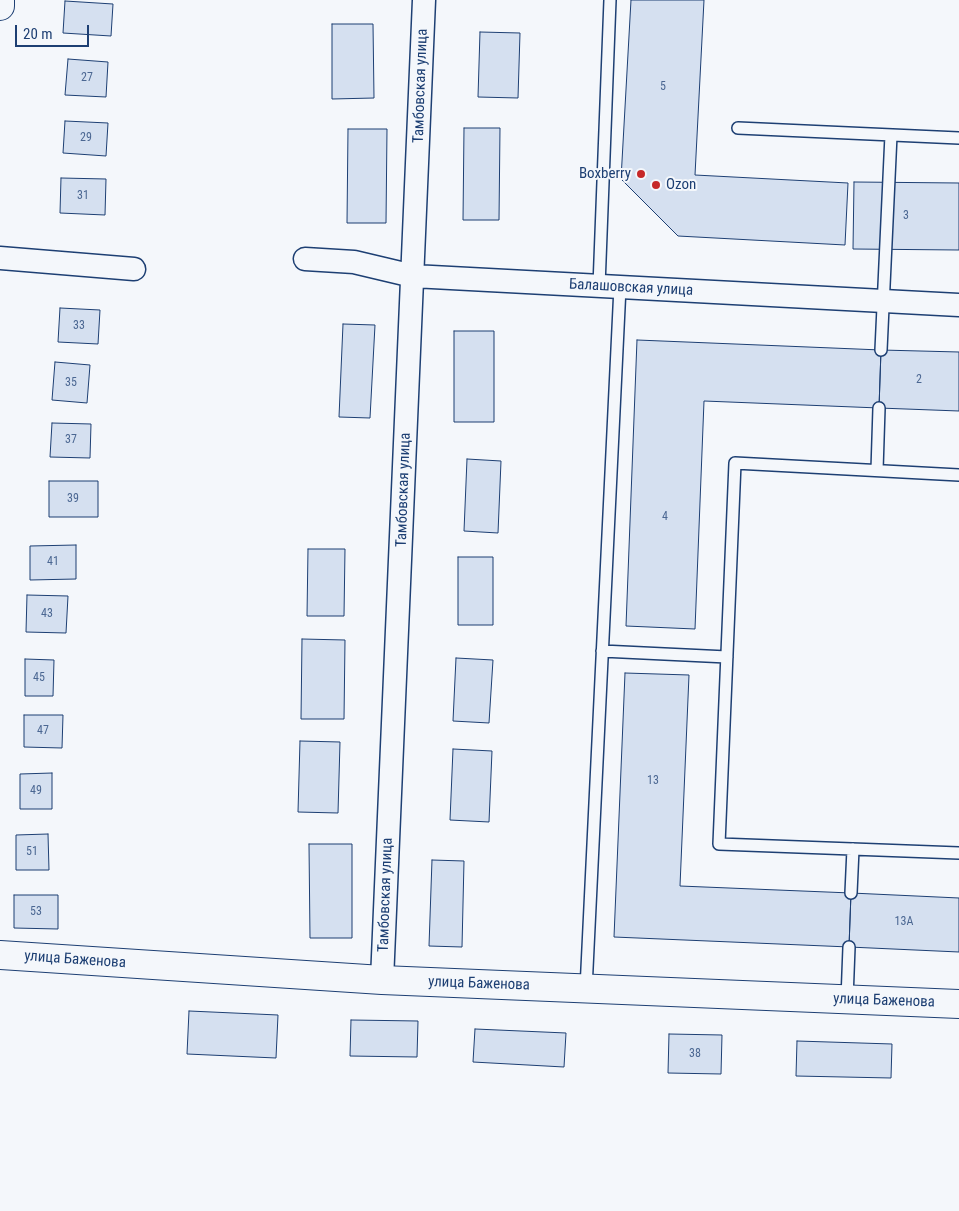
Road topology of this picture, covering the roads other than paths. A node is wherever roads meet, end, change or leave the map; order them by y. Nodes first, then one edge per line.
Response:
1 (0, 0) edge
2 (424, 0) edge
3 (610, 0) edge
4 (0, 6) edge
5 (738, 128) dead end
6 (891, 135) junction
7 (959, 138) edge
8 (0, 258) edge
9 (305, 259) dead end
10 (134, 269) dead end
11 (413, 276) junction
12 (609, 287) junction
13 (883, 301) junction
14 (959, 305) edge
15 (881, 350) dead end
16 (879, 408) dead end
17 (878, 470) junction
18 (959, 475) edge
19 (602, 651) junction
20 (727, 657) junction
21 (853, 849) junction
22 (959, 853) edge
23 (851, 893) dead end
24 (849, 947) dead end
25 (0, 955) edge
26 (382, 980) junction
27 (586, 989) junction
28 (847, 999) junction
29 (959, 1004) edge

1 - 4 street
2 - 11 street, Тамбовская улица
3 - 12 lane
5 - 6 lane
6 - 7 lane
6 - 13 lane
8 - 10 street
9 - 11 street, Балашовская улица
11 - 12 street, Балашовская улица
11 - 26 street, Тамбовская улица
12 - 13 street, Балашовская улица
12 - 19 lane
13 - 14 street, Балашовская улица
13 - 15 lane
16 - 17 lane
17 - 18 lane
17 - 20 lane
19 - 20 lane
19 - 27 lane
20 - 21 lane
21 - 22 lane
21 - 23 lane
24 - 28 lane
25 - 26 street, улица Баженова
26 - 27 street, улица Баженова
27 - 28 street, улица Баженова
28 - 29 street, улица Баженова

